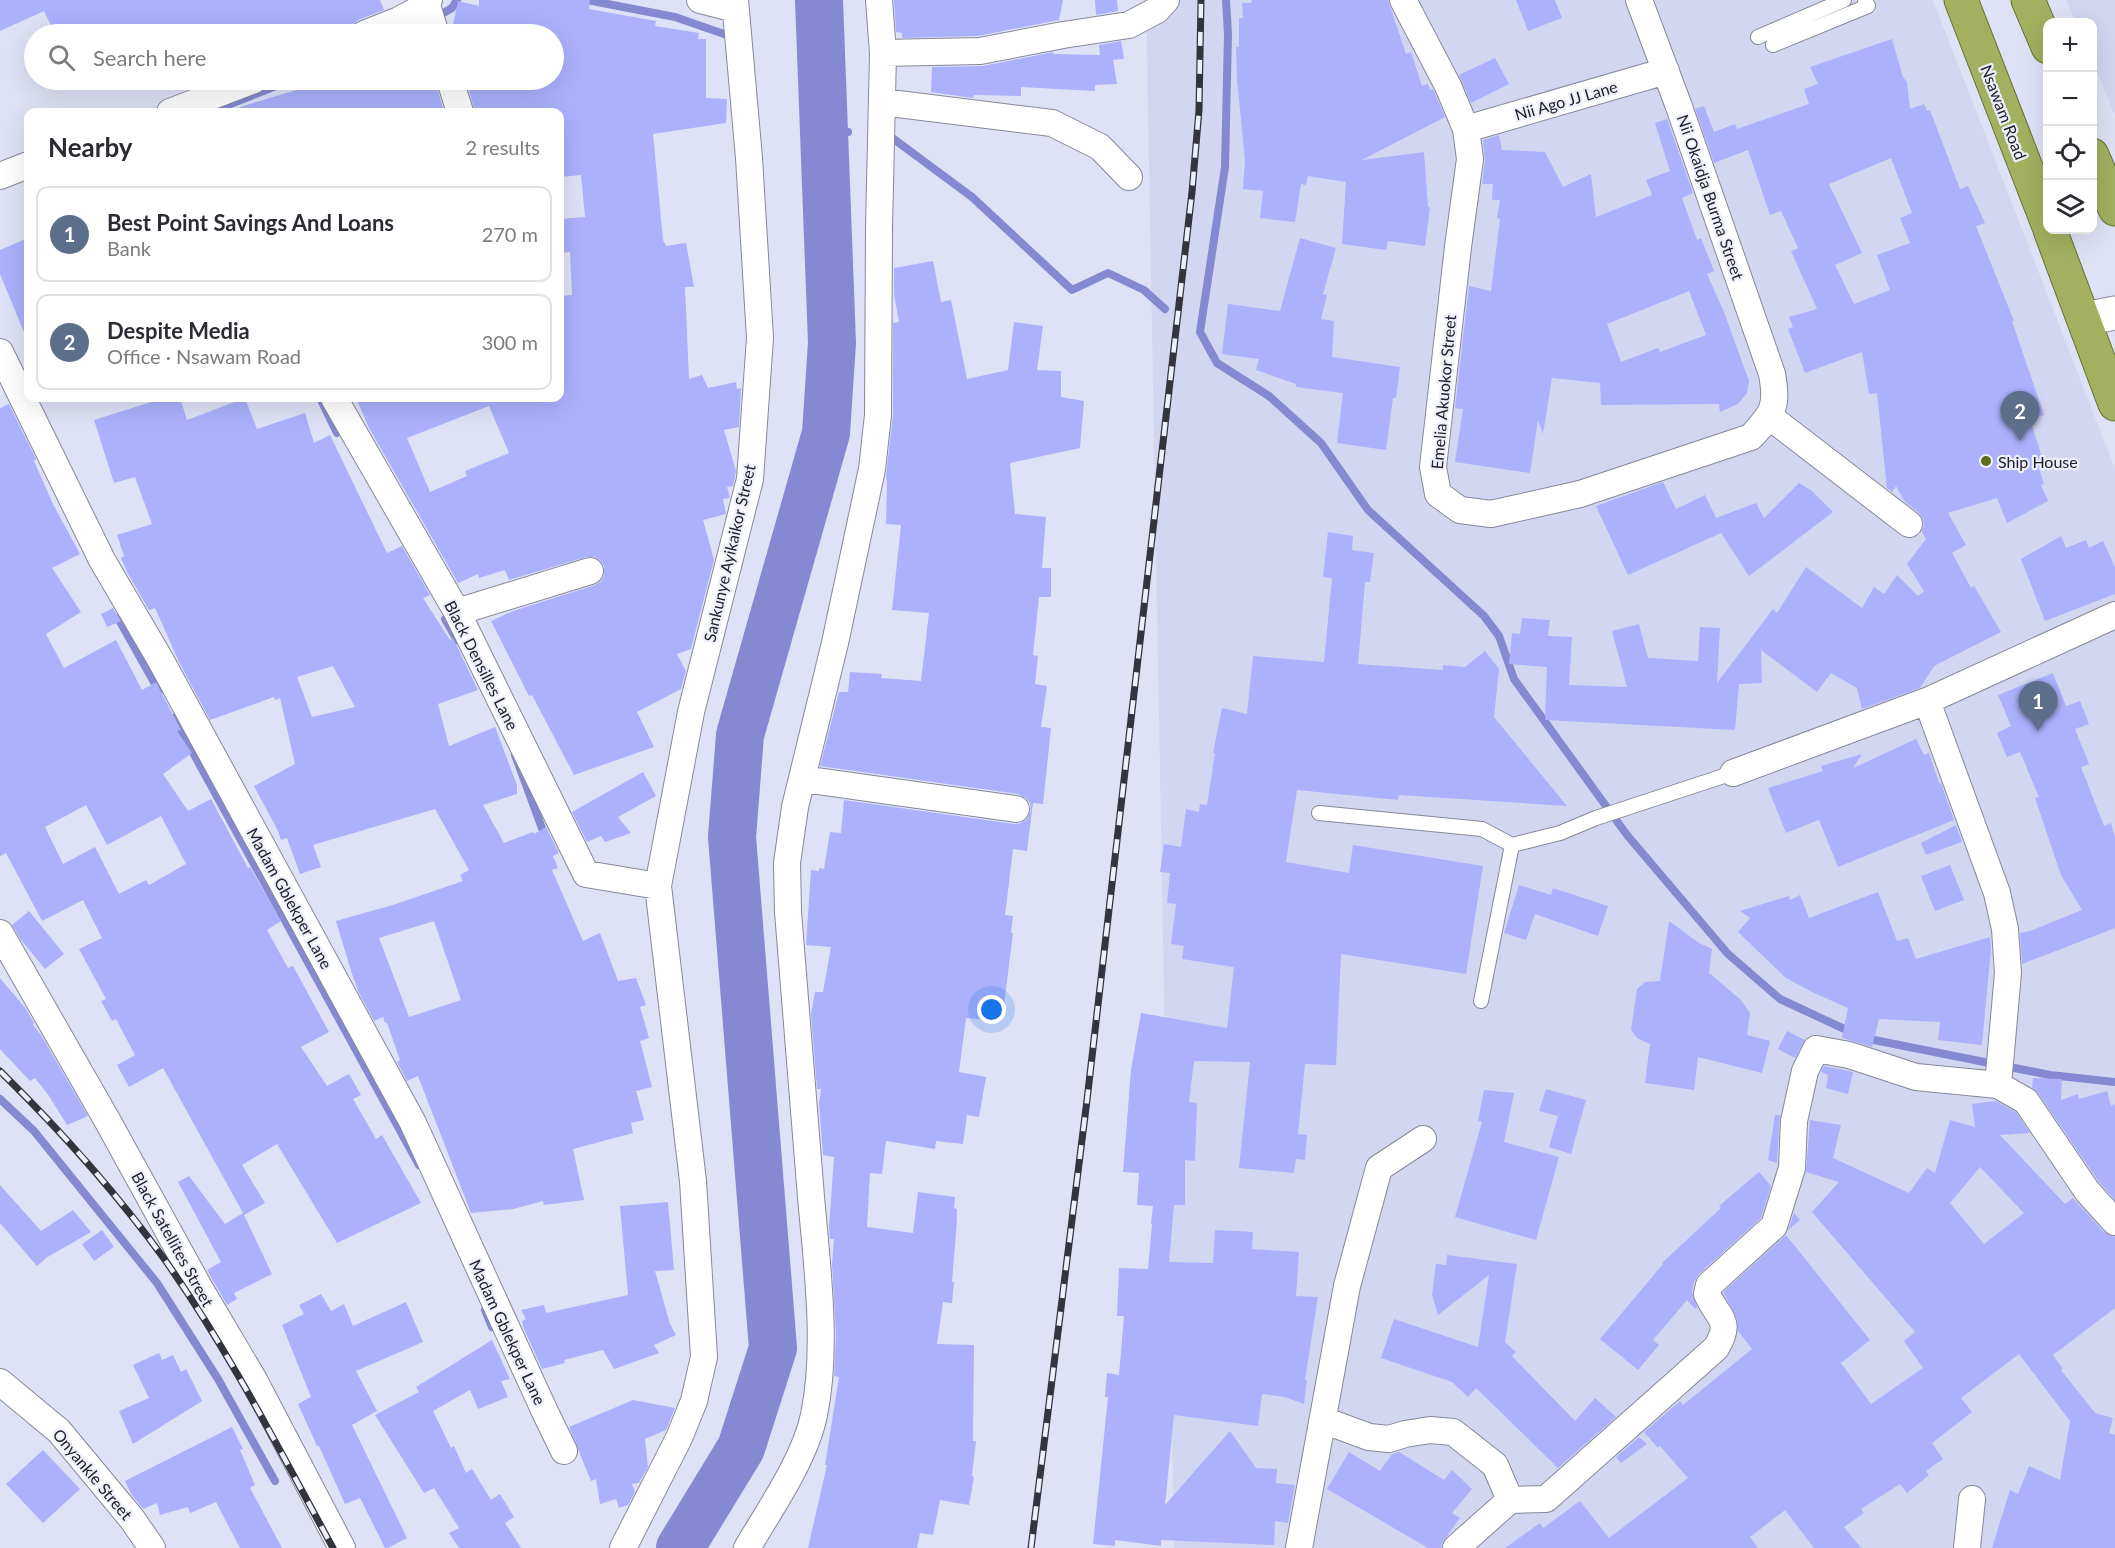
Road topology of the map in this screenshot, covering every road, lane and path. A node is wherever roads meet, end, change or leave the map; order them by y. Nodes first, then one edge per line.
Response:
1 (700, 0) edge
2 (879, 0) edge
3 (1166, 0) edge
4 (1403, 0) edge
5 (1639, 0) edge
6 (1844, 0) edge
7 (1865, 0) edge
8 (1961, 0) edge
9 (2028, 0) edge
10 (428, 3) edge
11 (735, 4) edge
12 (389, 24) edge
13 (433, 24) edge
14 (2043, 35) edge
15 (1758, 37) dead end
16 (1773, 45) dead end
17 (883, 53) junction
18 (1666, 71) junction
19 (231, 90) edge
20 (453, 90) edge
21 (882, 102) junction
22 (190, 108) edge
23 (459, 108) edge
24 (1466, 129) junction
25 (24, 167) edge
26 (2097, 167) edge
27 (0, 176) edge
28 (1129, 177) dead end
29 (2115, 209) edge
30 (2043, 211) edge
31 (2052, 234) edge
32 (2100, 316) edge
33 (0, 352) edge
34 (2108, 363) edge
35 (24, 401) edge
36 (25, 402) edge
37 (336, 402) edge
38 (2115, 404) edge
39 (1773, 407) junction
40 (1910, 524) dead end
41 (590, 571) dead end
42 (457, 612) junction
43 (2115, 615) edge
44 (1927, 701) junction
45 (1733, 773) joint
46 (803, 779) junction
47 (1016, 809) dead end
48 (1319, 813) dead end
49 (1512, 845) junction
50 (658, 886) junction
51 (0, 933) edge
52 (1481, 1001) dead end
53 (1998, 1085) junction
54 (1424, 1139) dead end
55 (2115, 1222) edge
56 (0, 1382) edge
57 (1323, 1420) junction
58 (564, 1451) dead end
59 (1972, 1499) dead end
60 (1510, 1500) junction
61 (152, 1548) edge
62 (342, 1548) edge
63 (623, 1548) edge
64 (747, 1548) edge
65 (1299, 1548) edge
66 (1456, 1548) edge
67 (1967, 1548) edge

1 - 11 street
2 - 17 street
3 - 17 street
4 - 24 street, Emelia Akuokor Street
5 - 18 street, Nii Okaidja Burma Street
6 - 15 lane
7 - 16 lane
8 - 30 highway, Nsawam Road
9 - 14 highway
10 - 12 street
10 - 13 street
11 - 50 street, Sankunye Ayikaikor Street
17 - 21 street
18 - 24 street, Nii Ago JJ Lane
18 - 39 street, Nii Okaidja Burma Street
19 - 22 street
20 - 23 street
21 - 28 street
21 - 46 street
24 - 39 street, Emelia Akuokor Street
25 - 27 street
26 - 29 highway
31 - 32 highway
32 - 34 highway
33 - 35 street, Madam Gblekper Lane
34 - 38 highway
36 - 58 street, Madam Gblekper Lane
37 - 42 street, Black Densilles Lane
39 - 40 street
41 - 42 street
42 - 50 street, Black Densilles Lane
43 - 44 street
44 - 45 street
44 - 53 street
45 - 49 lane
46 - 47 street
46 - 64 street
48 - 49 lane
49 - 52 lane
50 - 63 street, Sankunye Ayikaikor Street
51 - 62 street, Black Satellites Street
53 - 55 street
53 - 60 street
54 - 57 street
56 - 61 street, Onyankle Street
57 - 60 street
57 - 65 street
59 - 67 street
60 - 66 street

